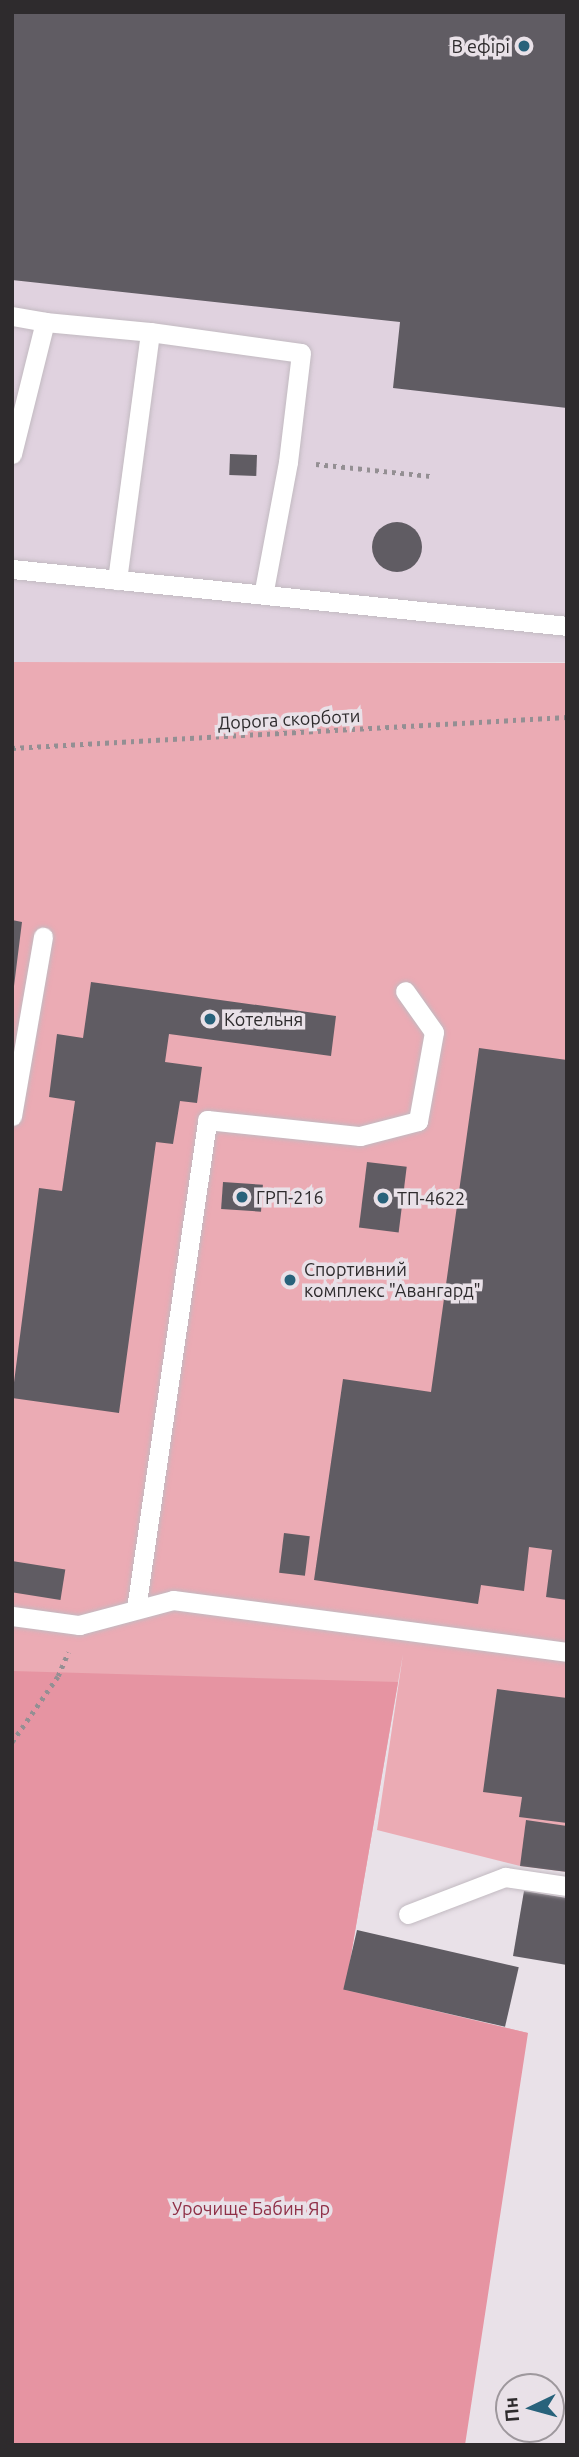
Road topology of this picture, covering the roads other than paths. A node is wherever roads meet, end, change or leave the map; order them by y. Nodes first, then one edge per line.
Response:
1 (12, 316) edge
2 (45, 322) junction
3 (150, 332) junction
4 (12, 454) edge
5 (12, 569) edge
6 (117, 580) junction
7 (263, 595) junction
8 (567, 626) edge
9 (43, 937) dead end
10 (405, 991) dead end
11 (12, 1116) edge
12 (136, 1609) junction
13 (12, 1616) edge
14 (567, 1652) edge
15 (567, 1886) edge
16 (408, 1914) dead end

1 - 2 lane
2 - 3 lane
2 - 4 lane
3 - 6 lane
3 - 7 lane
5 - 6 lane
6 - 7 lane
7 - 8 lane
9 - 11 lane
10 - 12 lane
12 - 13 lane
12 - 14 lane
15 - 16 lane

